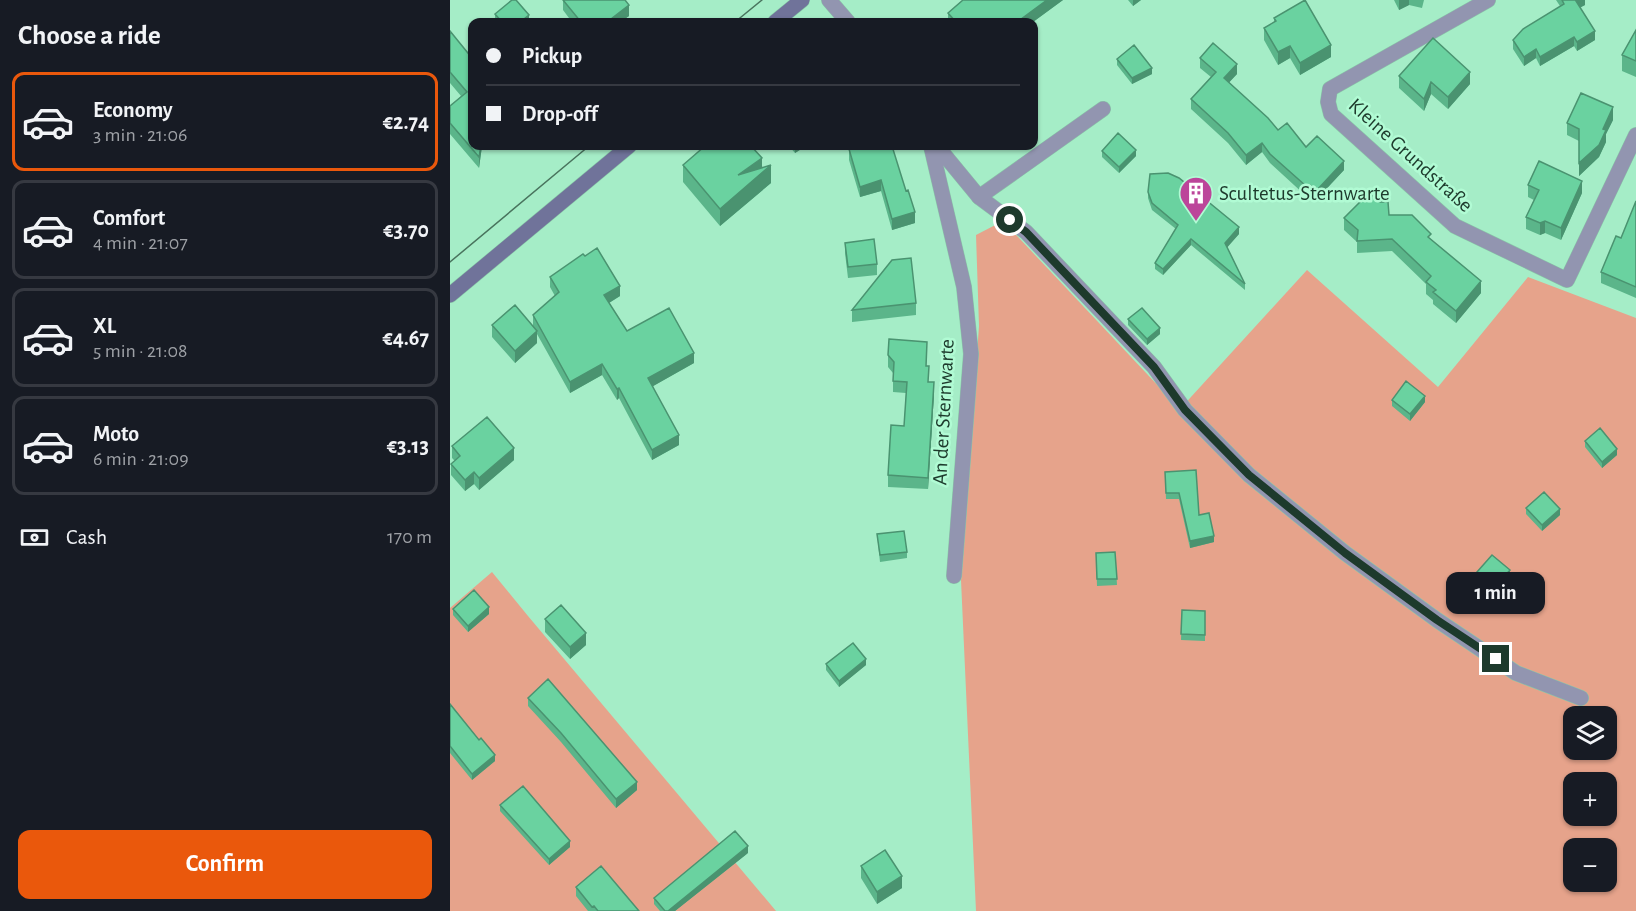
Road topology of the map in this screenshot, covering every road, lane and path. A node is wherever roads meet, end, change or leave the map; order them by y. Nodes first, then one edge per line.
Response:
1 (802, 0) edge
2 (829, 0) edge
3 (1488, 0) edge
4 (780, 18) edge
5 (845, 18) edge
6 (1103, 109) dead end
7 (1636, 135) edge
8 (623, 150) edge
9 (932, 150) edge
10 (940, 150) edge
11 (979, 197) junction
12 (450, 295) edge
13 (954, 576) dead end
14 (1581, 698) dead end

1 - 4 main road
2 - 5 street
3 - 7 street, Kleine Grundstraße
6 - 11 street
8 - 12 main road
9 - 13 street, An der Sternwarte
10 - 11 street
11 - 14 street

